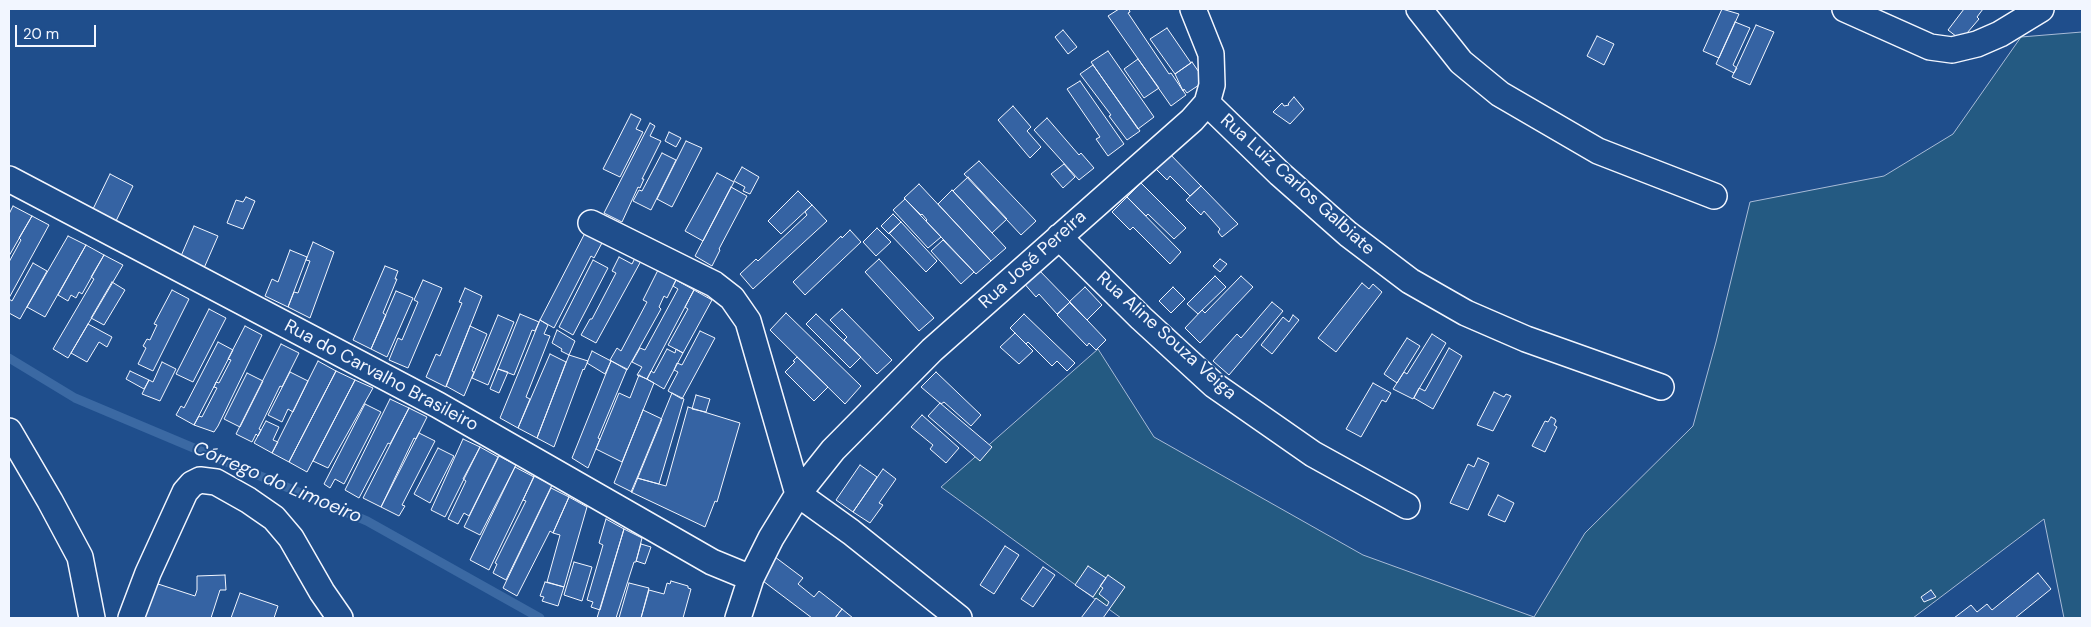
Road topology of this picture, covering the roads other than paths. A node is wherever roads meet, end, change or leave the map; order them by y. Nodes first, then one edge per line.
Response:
1 (1193, 9) edge
2 (1419, 9) edge
3 (1845, 9) edge
4 (2041, 9) edge
5 (1207, 104) junction
6 (9, 179) edge
7 (1714, 196) dead end
8 (591, 223) dead end
9 (1059, 236) junction
10 (1661, 387) dead end
11 (9, 432) edge
12 (798, 494) junction
13 (1407, 506) dead end
14 (751, 578) junction
15 (92, 618) edge
16 (131, 618) edge
17 (340, 618) edge
18 (738, 618) edge
19 (959, 618) edge

1 - 5 street
2 - 7 street
3 - 4 street
5 - 9 street, Rua José Pereira
5 - 10 street, Rua Luiz Carlos Galbiate
6 - 14 street, Rua do Carvalho Brasileiro
8 - 12 street
9 - 12 street, Rua José Pereira
9 - 13 street, Rua Aline Souza Veiga
11 - 15 street
12 - 14 street, Rua José Pereira
12 - 19 street
14 - 18 street, Rua José Pereira
16 - 17 street

